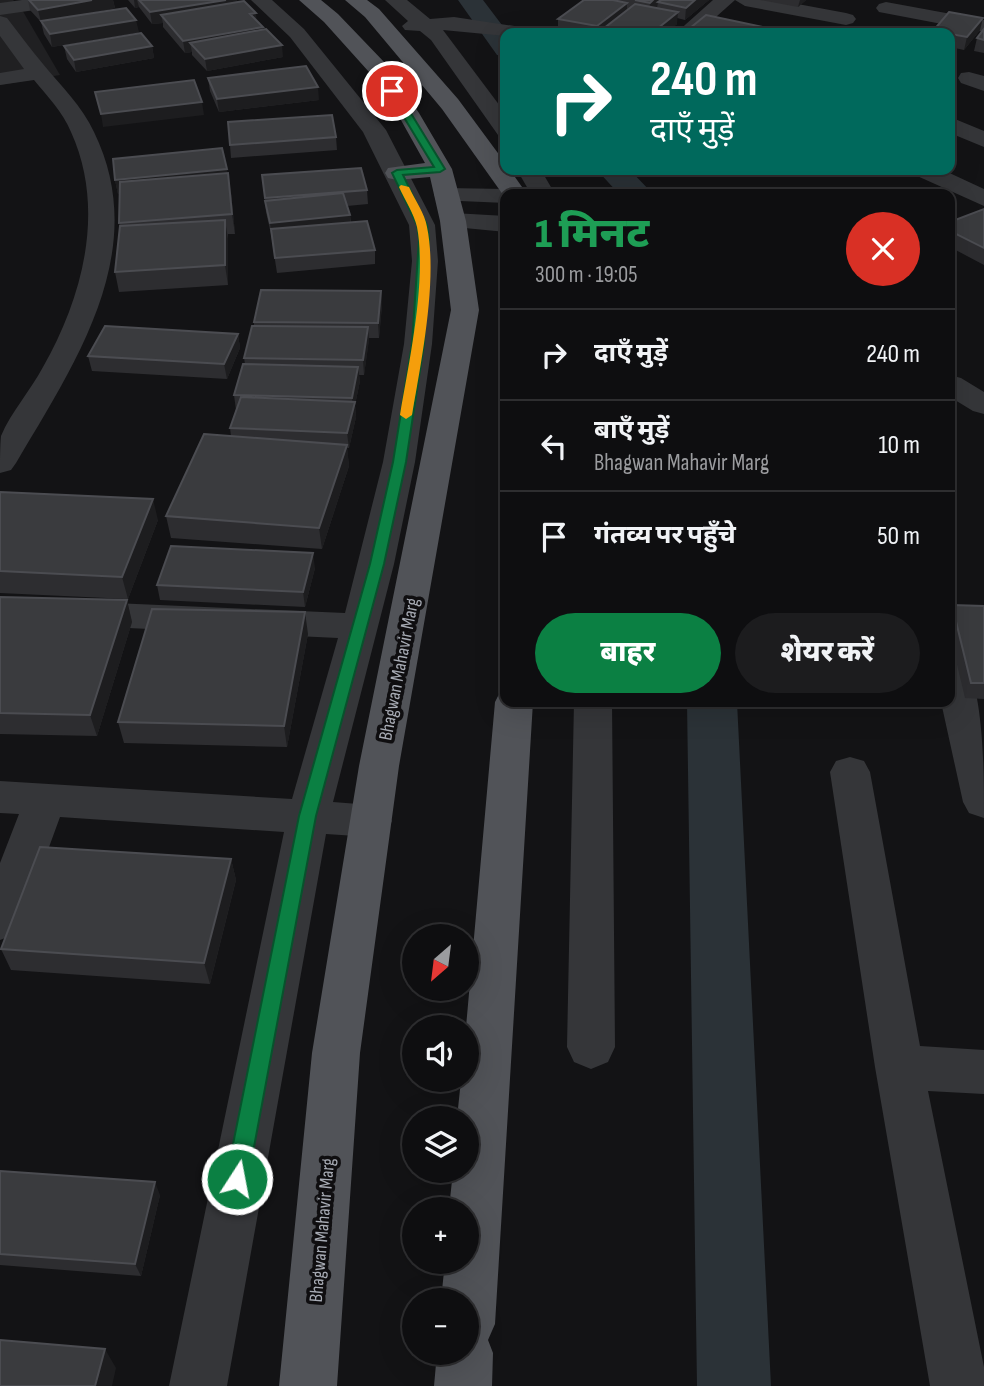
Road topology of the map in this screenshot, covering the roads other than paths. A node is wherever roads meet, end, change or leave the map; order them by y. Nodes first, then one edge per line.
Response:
1 (62, 0) edge
2 (261, 0) edge
3 (309, 0) edge
4 (355, 0) edge
5 (395, 0) edge
6 (724, 0) edge
7 (745, 0) edge
8 (907, 0) edge
9 (0, 9) edge
10 (846, 19) dead end
11 (0, 22) edge
12 (427, 25) junction
13 (520, 25) edge
14 (984, 26) edge
15 (692, 28) edge
16 (386, 30) junction
17 (38, 73) junction
18 (0, 79) edge
19 (500, 122) edge
20 (955, 126) edge
21 (984, 140) edge
22 (397, 173) junction
23 (500, 173) edge
24 (934, 175) edge
25 (446, 195) junction
26 (500, 196) edge
27 (984, 199) edge
28 (500, 221) edge
29 (955, 364) edge
30 (975, 398) edge
31 (0, 463) edge
32 (0, 610) edge
33 (360, 626) junction
34 (955, 680) edge
35 (514, 707) edge
36 (593, 707) edge
37 (850, 772) dead end
38 (0, 797) edge
39 (45, 800) junction
40 (984, 802) edge
41 (308, 816) junction
42 (371, 821) junction
43 (0, 921) edge
44 (591, 1047) dead end
45 (899, 1067) junction
46 (984, 1072) edge
47 (470, 1288) edge
48 (464, 1365) edge
49 (198, 1386) edge
50 (307, 1386) edge
51 (463, 1386) edge
52 (960, 1386) edge

1 - 9 street
2 - 22 street
3 - 25 main road, Bhagwan Mahavir Marg
4 - 16 main road
5 - 12 street
6 - 15 street
7 - 10 street
8 - 14 street
11 - 17 street
12 - 13 street
12 - 16 street
12 - 19 street
16 - 23 main road
17 - 18 street
17 - 31 street
20 - 21 street
22 - 25 main road
22 - 33 street
24 - 27 street
25 - 26 street
25 - 28 street
25 - 42 main road, Bhagwan Mahavir Marg
29 - 30 street
32 - 33 street
33 - 41 street
34 - 40 street
35 - 47 main road
36 - 44 street
37 - 45 street
38 - 39 street
39 - 41 street
39 - 43 street
41 - 42 street
41 - 49 street
42 - 50 main road, Bhagwan Mahavir Marg
45 - 46 street
45 - 52 street
48 - 51 main road

